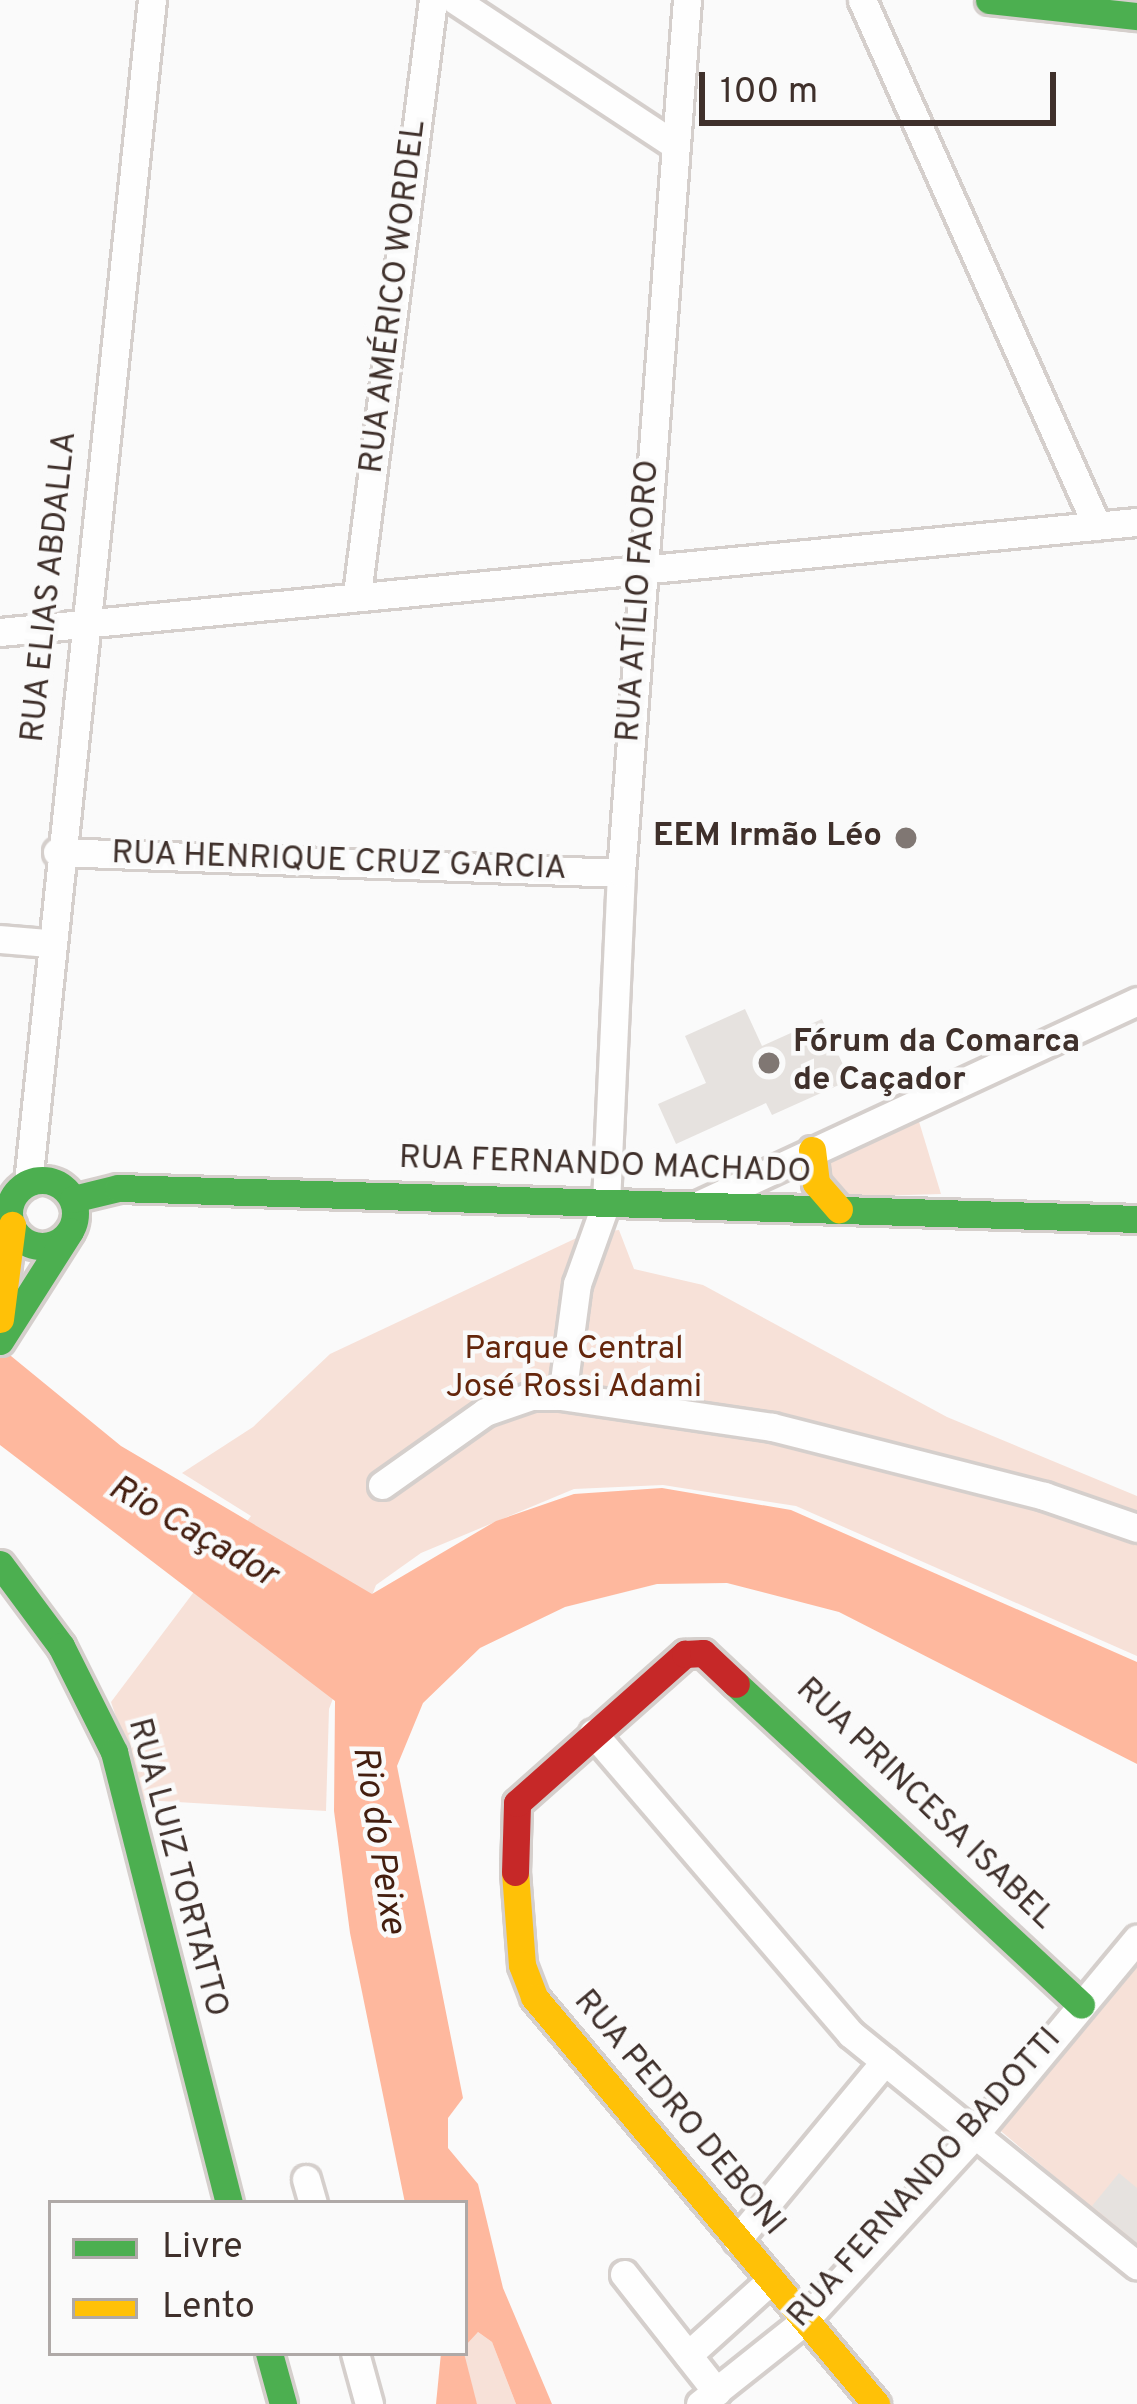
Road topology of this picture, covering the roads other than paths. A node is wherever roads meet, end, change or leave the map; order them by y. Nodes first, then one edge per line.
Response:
1 (152, 0) edge
2 (433, 0) edge
3 (455, 0) edge
4 (687, 0) edge
5 (862, 0) edge
6 (989, 0) edge
7 (1137, 16) edge
8 (675, 145) junction
9 (1137, 522) edge
10 (1097, 526) junction
11 (642, 573) junction
12 (357, 594) junction
13 (84, 623) junction
14 (0, 632) edge
15 (57, 852) junction
16 (621, 873) junction
17 (0, 939) edge
18 (48, 943) junction
19 (1137, 1001) edge
20 (812, 1150) junction
21 (28, 1183) junction
22 (73, 1199) junction
23 (606, 1204) junction
24 (693, 1207) junction
25 (839, 1209) junction
26 (1137, 1219) edge
27 (12, 1225) junction
28 (70, 1231) junction
29 (0, 1318) edge
30 (0, 1341) edge
31 (562, 1396) junction
32 (382, 1486) dead end
33 (1137, 1528) edge
34 (3, 1570) edge
35 (717, 1658) joint
36 (592, 1732) junction
37 (1137, 1939) edge
38 (1082, 2005) junction
39 (885, 2061) junction
40 (975, 2134) junction
41 (228, 2200) edge
42 (737, 2240) junction
43 (1137, 2266) edge
44 (624, 2274) dead end
45 (770, 2281) junction
46 (803, 2322) junction
47 (688, 2355) junction
48 (270, 2356) edge
49 (356, 2356) edge
50 (709, 2398) edge
51 (283, 2404) edge
52 (369, 2404) edge
53 (876, 2404) edge

1 - 13 street, RUA ELIAS ABDALLA
2 - 12 street, RUA AMÉRICO WORDEL
3 - 8 street
4 - 8 street, RUA ATÍLIO FAORO
5 - 10 street
6 - 7 street
8 - 11 street, RUA ATÍLIO FAORO
9 - 10 street
10 - 11 street
11 - 12 street
11 - 16 street, RUA ATÍLIO FAORO
12 - 13 street
13 - 14 street
13 - 15 street, RUA ELIAS ABDALLA
15 - 16 street, RUA HENRIQUE CRUZ GARCIA
15 - 18 street, RUA ELIAS ABDALLA
16 - 23 street, RUA ATÍLIO FAORO
17 - 18 street
18 - 21 street, RUA ELIAS ABDALLA
19 - 20 street
20 - 24 street
20 - 25 street
21 - 22 street
21 - 27 street
22 - 23 street, RUA FERNANDO MACHADO
22 - 28 street
23 - 24 street, RUA FERNANDO MACHADO
23 - 31 street, RUA ATÍLIO FAORO
24 - 25 street, RUA FERNANDO MACHADO
25 - 26 street, RUA FERNANDO MACHADO
27 - 28 street
27 - 29 street
28 - 30 street
31 - 32 street
31 - 33 street
34 - 41 street, RUA LUIZ TORTATTO
35 - 36 street, RUA PEDRO DEBONI
35 - 38 street, RUA PRINCESA ISABEL
36 - 39 street
36 - 42 street, RUA PEDRO DEBONI
37 - 38 street, RUA FERNANDO BADOTTI
38 - 40 street, RUA FERNANDO BADOTTI
39 - 40 street
39 - 42 street
40 - 43 street
40 - 46 street, RUA FERNANDO BADOTTI
42 - 45 street, RUA PEDRO DEBONI
44 - 47 street
45 - 46 street, RUA PEDRO DEBONI
45 - 47 street
46 - 50 street, RUA FERNANDO BADOTTI
46 - 53 street, RUA PEDRO DEBONI
47 - 50 street
48 - 51 street
49 - 52 street

